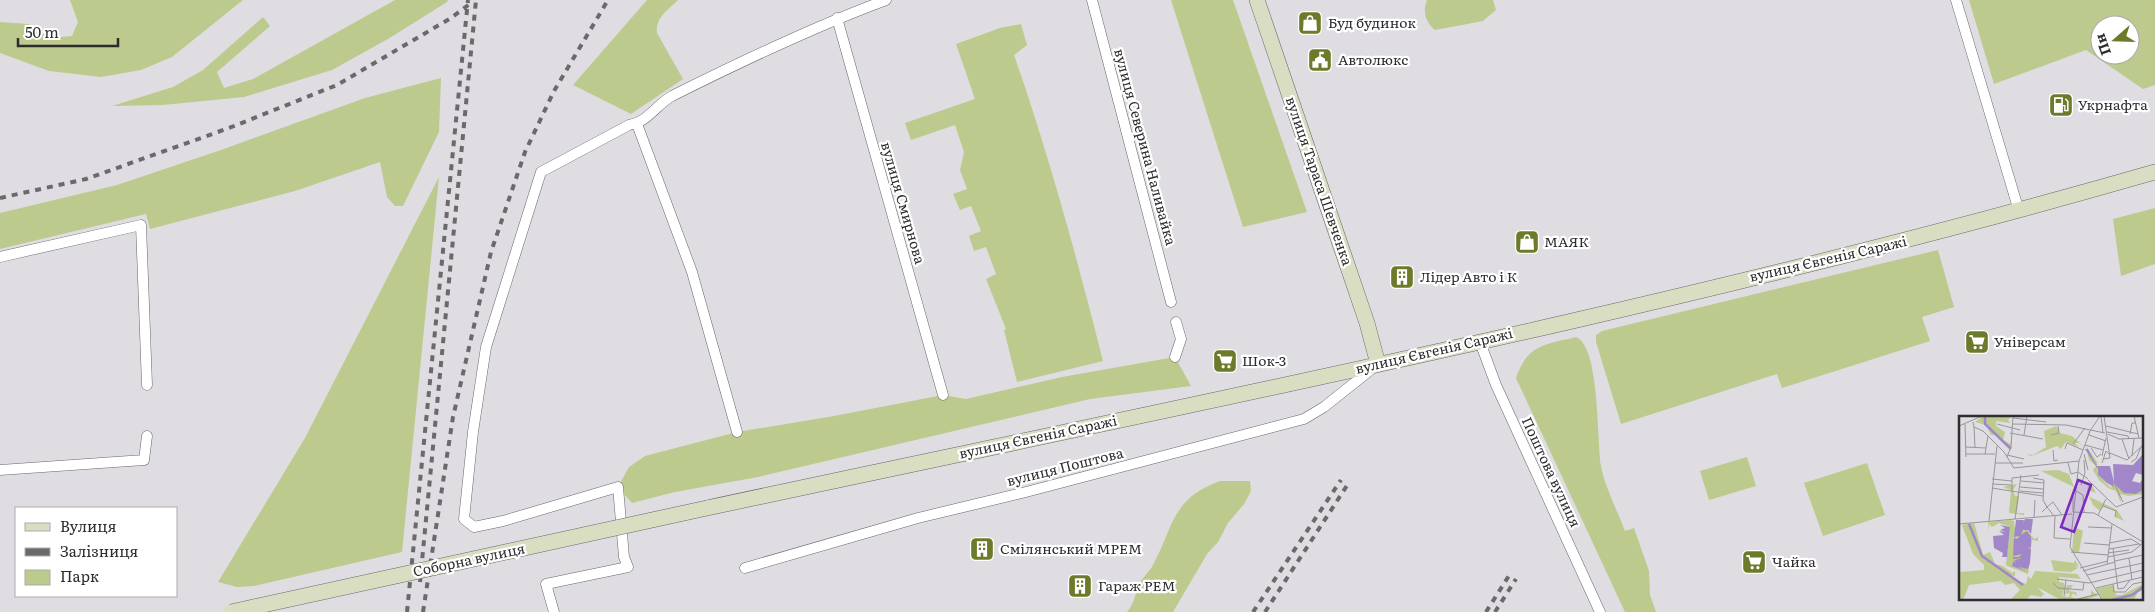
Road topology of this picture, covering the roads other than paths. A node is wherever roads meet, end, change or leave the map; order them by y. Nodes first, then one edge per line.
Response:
1 (886, 0) edge
2 (1092, 0) edge
3 (1257, 0) edge
4 (1956, 0) edge
5 (837, 18) junction
6 (638, 124) junction
7 (2155, 172) edge
8 (2019, 210) junction
9 (0, 256) edge
10 (1171, 302) dead end
11 (1176, 322) dead end
12 (1480, 342) junction
13 (1175, 357) dead end
14 (1378, 364) junction
15 (147, 385) dead end
16 (943, 395) dead end
17 (737, 432) dead end
18 (147, 436) dead end
19 (0, 470) edge
20 (707, 508) joint
21 (745, 568) dead end
22 (231, 612) edge
23 (554, 612) edge
24 (1600, 612) edge

1 - 5 street
2 - 10 street, вулиця Северина Наливайка
3 - 14 main road, вулиця Тараса Шевченка
4 - 8 street
5 - 6 street
5 - 16 street, вулиця Смирнова
6 - 17 street
6 - 23 street
7 - 8 main road, вулиця Євгенія Саражі
8 - 12 main road, вулиця Євгенія Саражі
9 - 15 street
11 - 13 street
12 - 14 main road, вулиця Євгенія Саражі
12 - 24 street, Поштова вулиця
14 - 20 main road, вулиця Євгенія Саражі
14 - 21 street, вулиця Поштова
18 - 19 street
20 - 22 main road, Соборна вулиця, bridge

